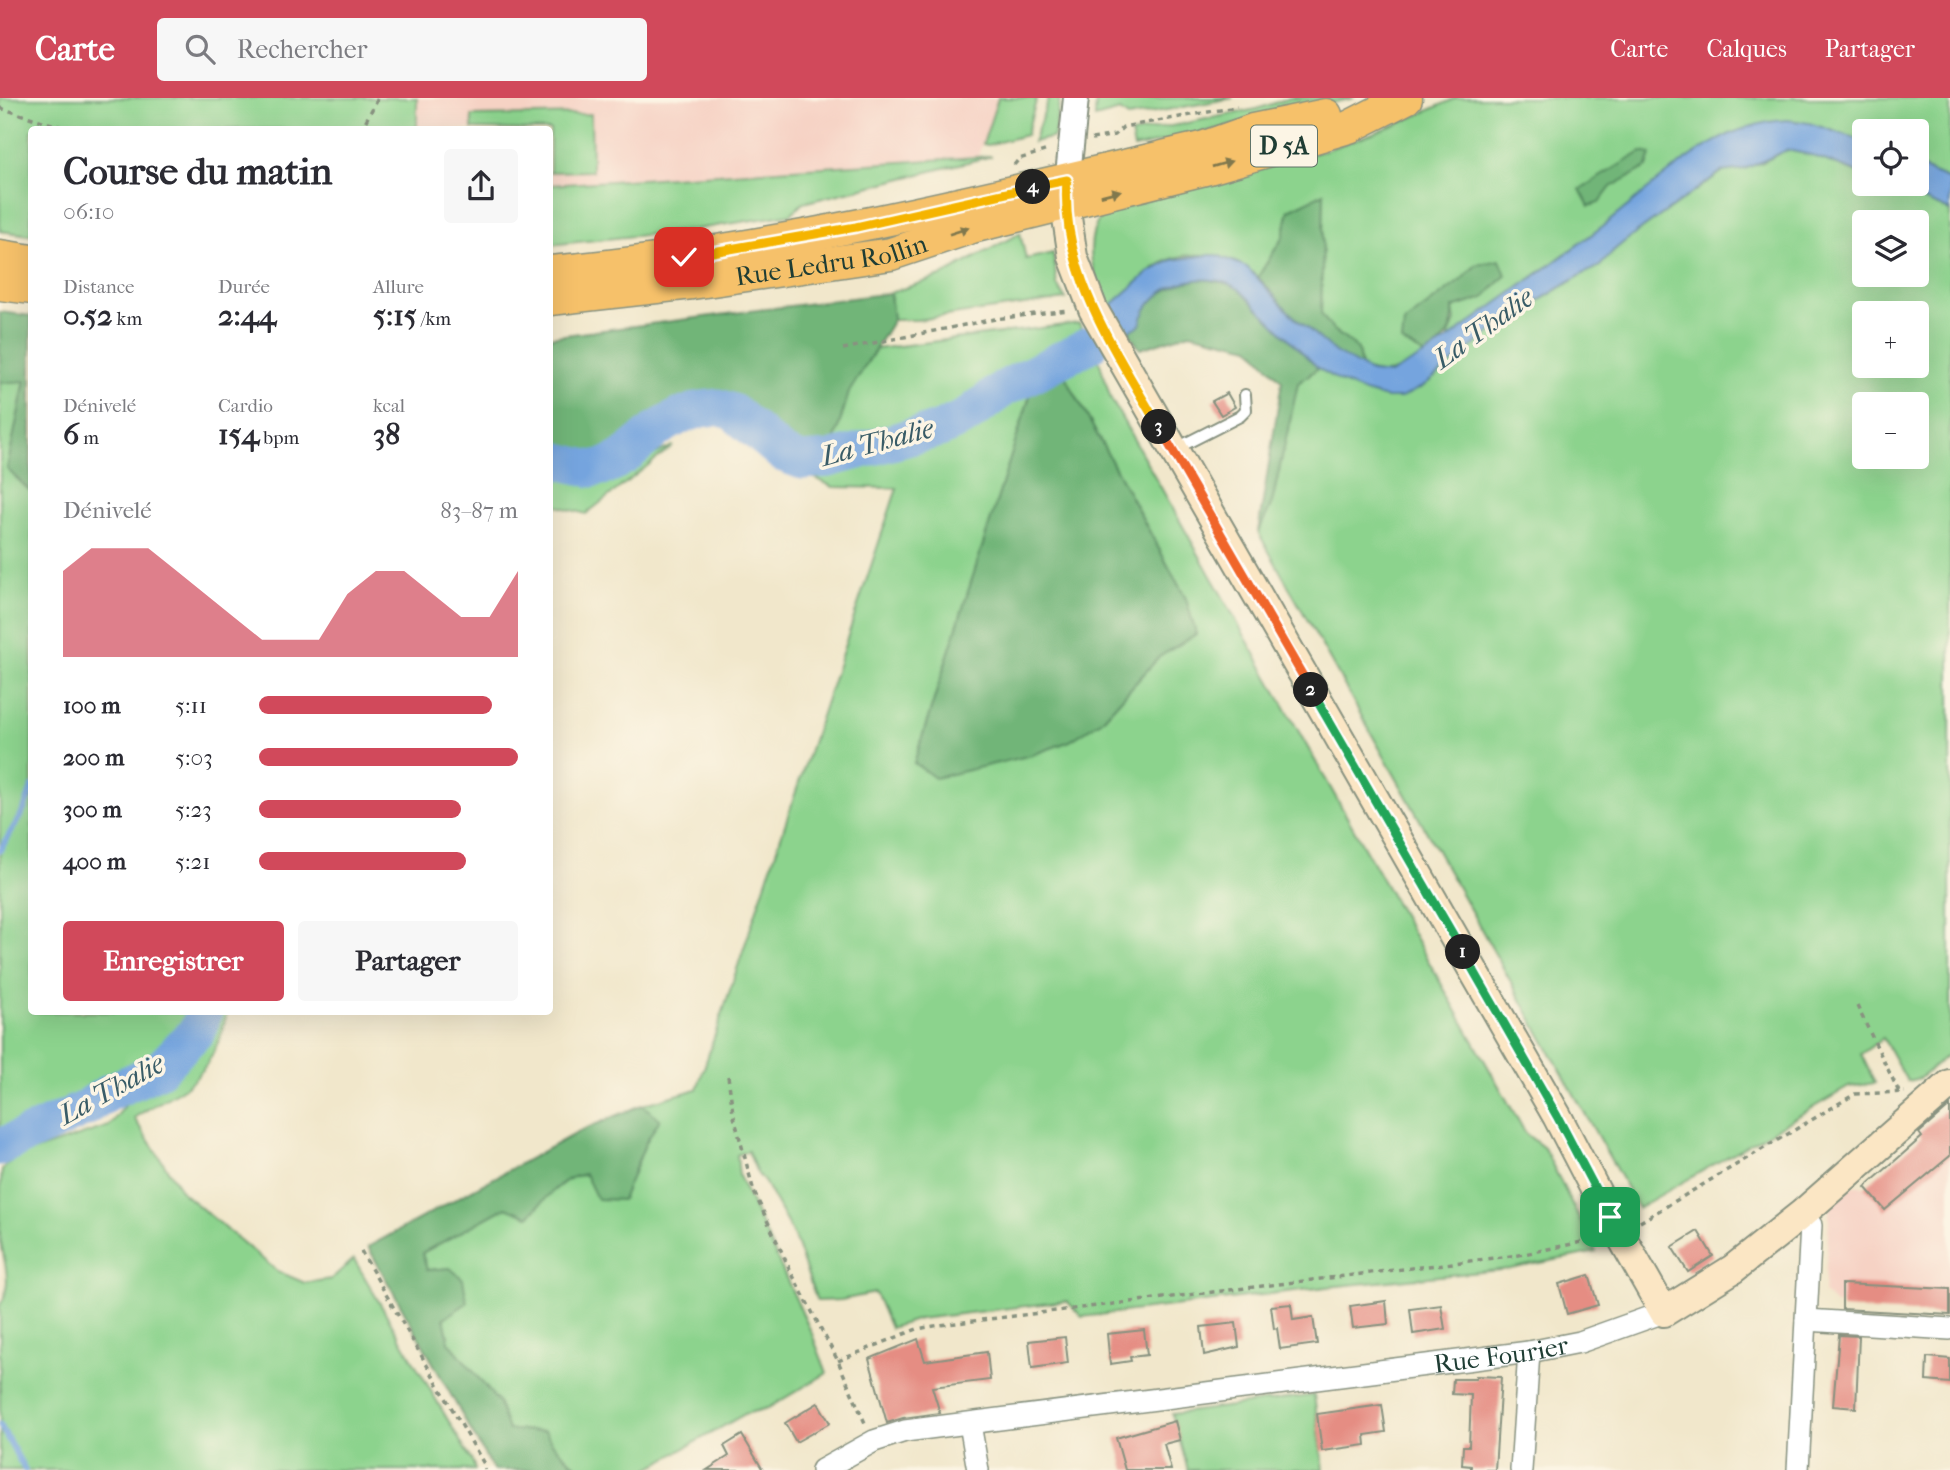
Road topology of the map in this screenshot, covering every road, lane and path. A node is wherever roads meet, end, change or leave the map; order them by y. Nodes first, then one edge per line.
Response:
1 (378, 98) edge
2 (1076, 98) edge
3 (1405, 98) edge
4 (1239, 106) dead end
5 (0, 108) edge
6 (59, 126) edge
7 (363, 126) edge
8 (1071, 143) junction
9 (1013, 167) dead end
10 (1066, 192) junction
11 (0, 256) edge
12 (28, 260) edge
13 (553, 272) edge
14 (0, 284) edge
15 (28, 288) edge
16 (553, 299) edge
17 (1091, 304) junction
18 (843, 349) dead end
19 (1245, 395) dead end
20 (1173, 450) junction
21 (1857, 1006) dead end
22 (728, 1076) dead end
23 (1950, 1084) edge
24 (1911, 1091) dead end
25 (1899, 1093) junction
26 (1801, 1214) junction
27 (1636, 1224) dead end
28 (1602, 1238) dead end
29 (361, 1251) dead end
30 (1664, 1312) junction
31 (1806, 1320) junction
32 (1950, 1329) edge
33 (1529, 1352) junction
34 (838, 1361) junction
35 (970, 1424) junction
36 (874, 1441) junction
37 (485, 1470) edge
38 (821, 1470) edge
39 (978, 1470) edge
40 (1521, 1470) edge
41 (1798, 1470) edge

1 - 7 path
2 - 8 street
3 - 10 main road, D 5A
4 - 8 path
5 - 6 path
8 - 9 path
8 - 10 street
10 - 13 main road, Rue Ledru Rollin
16 -> 10 main road, Rue Ledru Rollin
10 - 17 main road
11 - 12 main road
14 - 15 main road
17 - 18 path
17 - 20 main road
19 - 20 lane
20 - 30 main road
21 - 25 path
22 - 34 path
23 - 26 main road, Rue Fourier
24 - 25 path
25 - 27 path
26 - 30 main road, Rue Fourier
26 - 31 street
28 - 34 path
29 - 37 path
30 - 33 street, Rue Fourier
31 - 32 street
31 - 41 street
33 - 35 street, Rue Fourier
33 - 40 street
34 - 36 path
35 - 36 street, Rue Fourier
35 - 39 street
36 - 38 street, Rue Fourier

